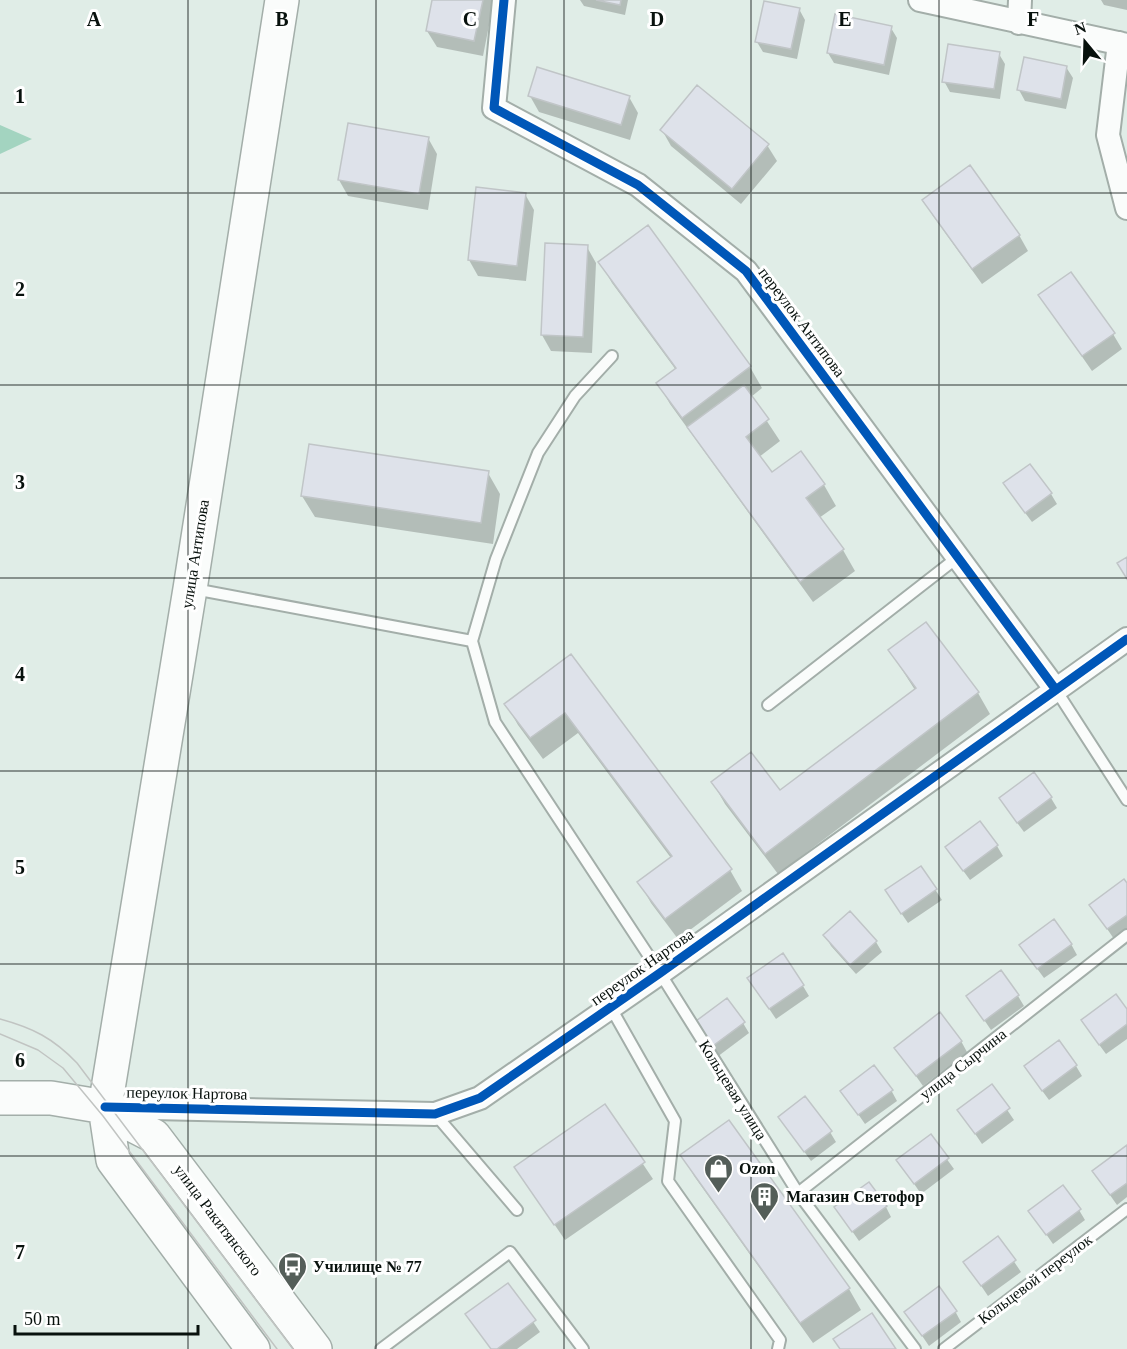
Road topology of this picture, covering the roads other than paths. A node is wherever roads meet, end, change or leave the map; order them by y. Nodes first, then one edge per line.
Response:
1 (282, 0) edge
2 (504, 0) edge
3 (920, 0) edge
4 (1020, 0) edge
5 (1018, 22) junction
6 (1123, 44) edge
7 (1127, 208) edge
8 (612, 356) dead end
9 (958, 557) junction
10 (190, 589) junction
11 (1127, 639) edge
12 (472, 641) junction
13 (1056, 690) junction
14 (768, 705) dead end
15 (1127, 800) edge
16 (1127, 935) edge
17 (660, 974) junction
18 (611, 1008) junction
19 (0, 1098) edge
20 (105, 1107) junction
21 (435, 1114) junction
22 (798, 1193) junction
23 (1127, 1209) edge
24 (518, 1210) dead end
25 (253, 1349) edge
26 (315, 1349) edge
27 (381, 1349) edge
28 (583, 1349) edge
29 (778, 1349) edge
30 (915, 1349) edge
31 (944, 1349) edge

1 - 10 main road, улица Антипова
2 - 9 street, переулок Антипова
3 - 5 street
4 - 5 street
5 - 6 street
6 - 7 street
8 - 12 lane
9 - 13 street, переулок Антипова
9 - 14 lane
10 - 12 lane
10 - 20 main road, улица Антипова
11 - 13 street, переулок Нартова
12 - 17 lane, Кольцевая улица
13 - 15 lane
13 - 17 street, переулок Нартова
16 - 22 lane, улица Сырчина
17 - 18 street, переулок Нартова
17 - 22 lane, Кольцевая улица
18 - 21 street, переулок Нартова
18 - 29 lane
19 - 20 main road, улица Ракитянского
20 - 21 street, переулок Нартова
20 - 25 main road
20 - 26 main road, улица Ракитянского
21 - 24 lane
22 - 30 lane, Кольцевая улица
23 - 31 lane, Кольцевой переулок
27 - 28 lane

